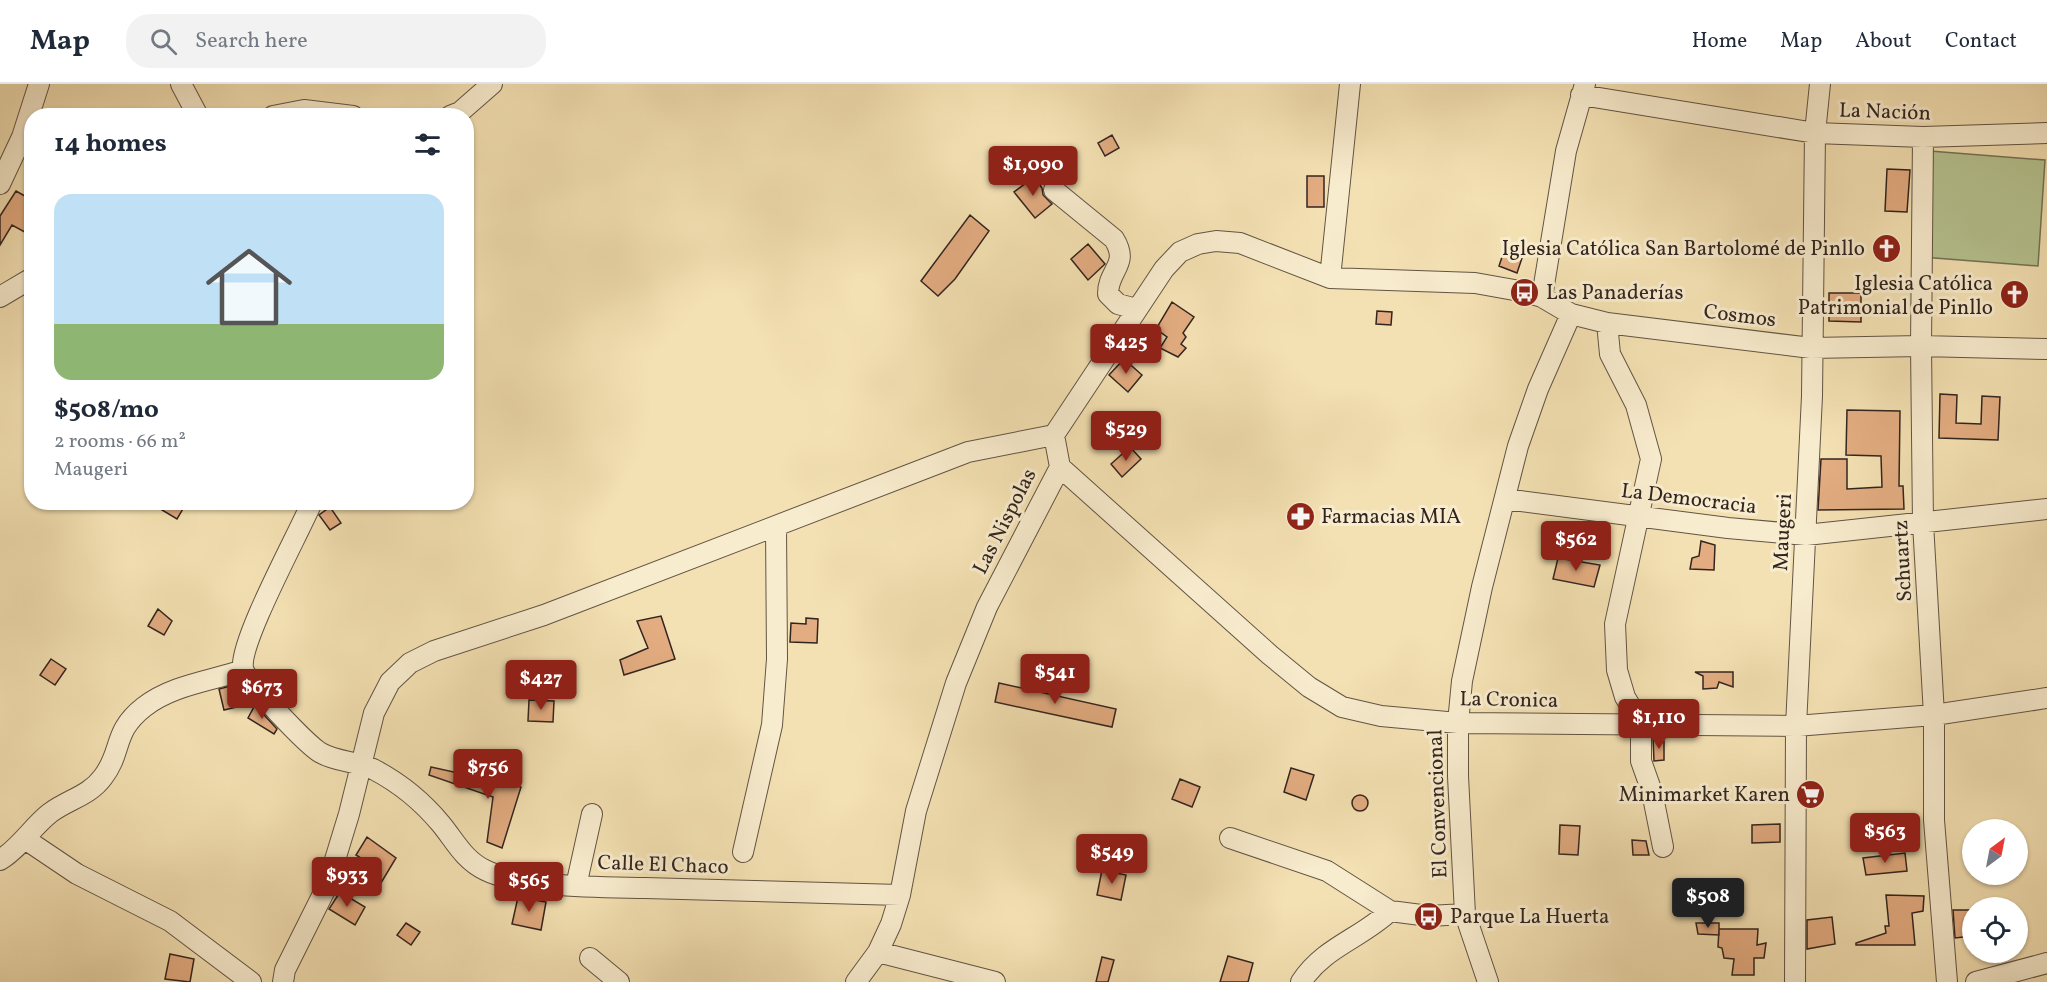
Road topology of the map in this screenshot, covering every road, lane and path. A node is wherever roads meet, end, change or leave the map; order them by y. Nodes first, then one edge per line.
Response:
1 (39, 84) edge
2 (181, 84) edge
3 (492, 84) edge
4 (1350, 84) edge
5 (1820, 84) edge
6 (1583, 90) edge
7 (31, 108) edge
8 (194, 108) edge
9 (465, 108) edge
10 (24, 131) edge
11 (1815, 133) junction
12 (2047, 133) edge
13 (1923, 137) junction
14 (0, 184) edge
15 (1054, 190) dead end
16 (1330, 278) junction
17 (24, 283) edge
18 (0, 297) edge
19 (1542, 297) junction
20 (1136, 309) junction
21 (1571, 314) junction
22 (1607, 323) junction
23 (1921, 346) junction
24 (1811, 348) junction
25 (2047, 349) edge
26 (1054, 435) junction
27 (1060, 467) junction
28 (1504, 499) junction
29 (2047, 509) edge
30 (308, 510) edge
31 (1640, 516) junction
32 (1923, 523) junction
33 (776, 527) junction
34 (1806, 535) junction
35 (243, 670) junction
36 (2047, 698) edge
37 (1934, 715) junction
38 (1458, 723) junction
39 (1641, 724) junction
40 (1796, 726) junction
41 (361, 764) junction
42 (592, 814) dead end
43 (1230, 838) dead end
44 (25, 839) junction
45 (1663, 848) dead end
46 (743, 852) dead end
47 (0, 860) edge
48 (576, 886) junction
49 (900, 895) junction
50 (1390, 911) junction
51 (1465, 914) junction
52 (878, 952) junction
53 (590, 958) dead end
54 (2047, 963) edge
55 (251, 982) edge
56 (283, 982) edge
57 (619, 982) edge
58 (856, 982) edge
59 (995, 982) edge
60 (1301, 982) edge
61 (1488, 982) edge
62 (1795, 982) edge
63 (1947, 982) edge
64 (1976, 982) edge

1 - 7 street
2 - 8 street
3 - 9 street
4 - 16 street
5 - 11 street, Maugeri
6 - 11 street, La Nación
6 - 19 street
10 - 14 street
11 - 13 street, La Nación
11 - 24 street, Maugeri
12 - 13 street, La Nación
13 - 23 street, Schuartz
15 - 20 street
16 - 19 street
16 - 20 street
17 - 18 street
19 - 21 street, Cosmos
20 - 26 street
21 - 22 street, Cosmos
21 - 28 street, El Convencional
22 - 24 street, Cosmos
22 - 31 street
23 - 24 street, Cosmos
23 - 25 street, Cosmos
23 - 32 street, Schuartz
24 - 34 street, Maugeri
26 - 27 street, Las Nispolas
26 - 33 street
27 - 38 street, La Cronica
27 - 49 street, Las Nispolas
28 - 31 street, La Democracia
28 - 38 street, El Convencional
29 - 32 street, La Democracia
30 - 35 street
31 - 34 street, La Democracia
31 - 39 street
32 - 34 street, La Democracia
32 - 37 street, Schuartz
33 - 41 street
33 - 46 street
34 - 40 street, Maugeri
35 - 41 street, Calle El Chaco
35 - 44 street
36 - 37 street, La Cronica
37 - 40 street, La Cronica
37 - 63 street, Schuartz
38 - 39 street, La Cronica
38 - 51 street, El Convencional
39 - 40 street, La Cronica
39 - 45 street
40 - 62 street, Maugeri
41 - 48 street, Calle El Chaco
41 - 56 street
42 - 48 street
43 - 50 street
44 - 47 street
44 - 55 street
48 - 49 street, Calle El Chaco
49 - 52 street, Las Nispolas
50 - 51 street
50 - 60 street
51 - 61 street, El Convencional
52 - 58 street, Las Nispolas
52 - 59 street
53 - 57 street
54 - 64 street

